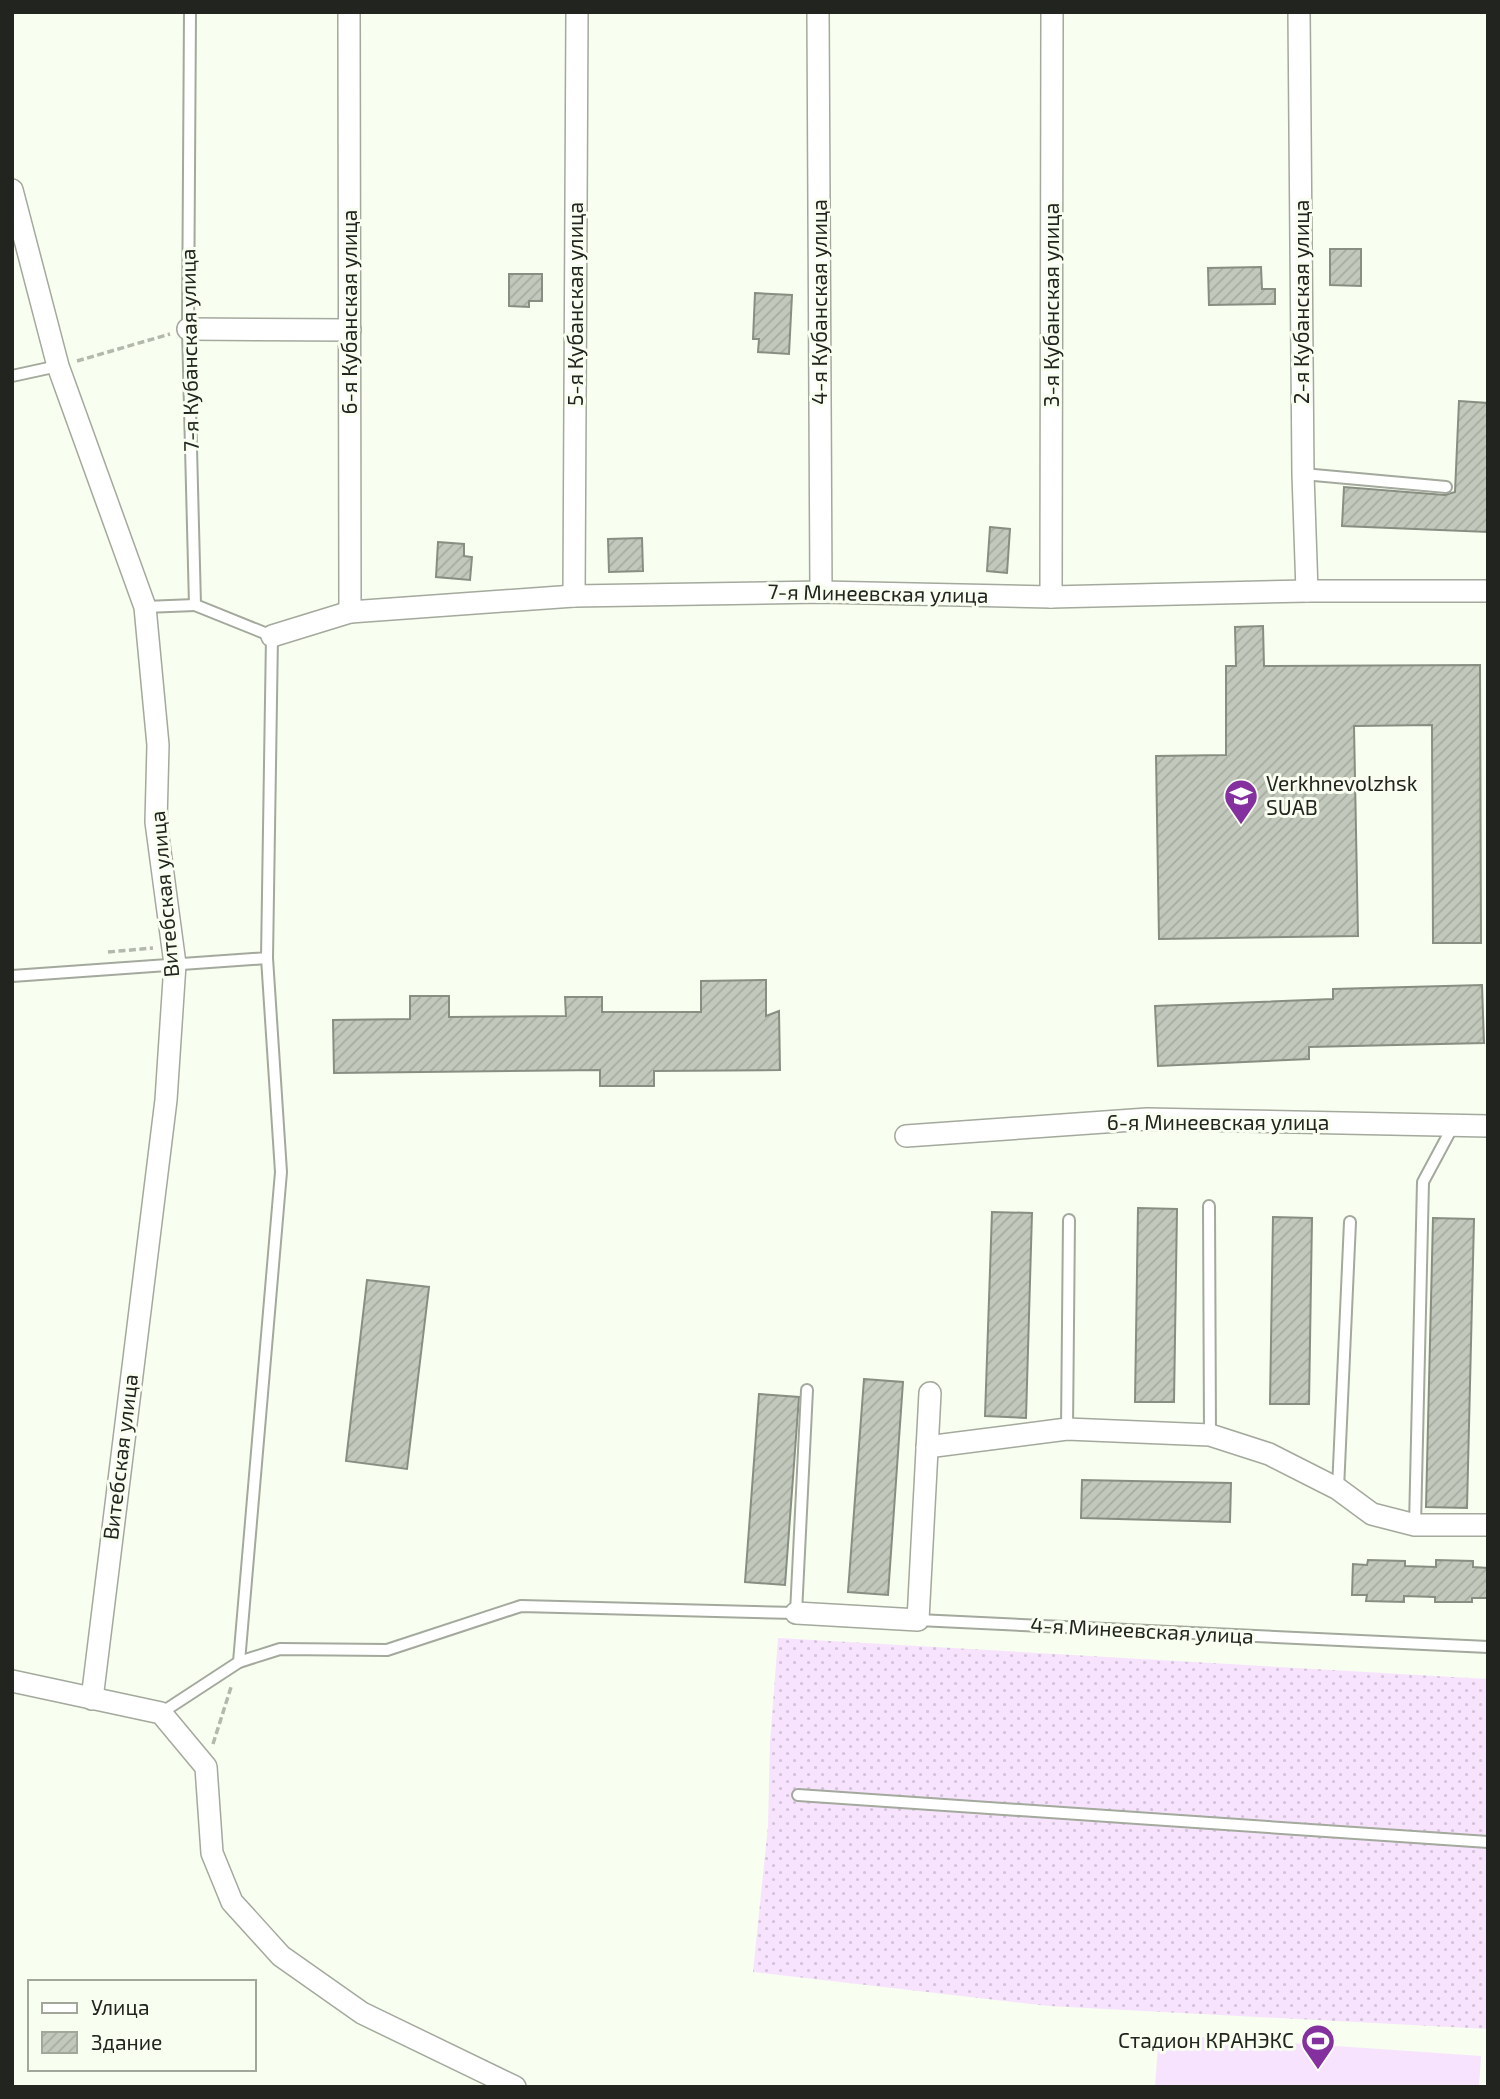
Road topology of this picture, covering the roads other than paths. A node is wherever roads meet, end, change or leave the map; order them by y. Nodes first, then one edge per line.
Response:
1 (190, 12) edge
2 (349, 12) edge
3 (577, 12) edge
4 (818, 12) edge
5 (1052, 12) edge
6 (1299, 12) edge
7 (12, 190) edge
8 (188, 329) junction
9 (350, 330) junction
10 (58, 366) junction
11 (12, 376) edge
12 (1303, 474) junction
13 (1446, 487) dead end
14 (1307, 591) junction
15 (1488, 591) edge
16 (821, 592) junction
17 (574, 596) junction
18 (1051, 597) junction
19 (195, 604) junction
20 (145, 607) junction
21 (350, 612) junction
22 (272, 636) junction
23 (267, 958) junction
24 (175, 964) junction
25 (12, 976) edge
26 (1454, 1125) junction
27 (1488, 1126) edge
28 (906, 1136) dead end
29 (1209, 1206) dead end
30 (1069, 1220) dead end
31 (1350, 1222) dead end
32 (807, 1390) dead end
33 (930, 1393) dead end
34 (1067, 1429) junction
35 (1210, 1435) junction
36 (927, 1447) junction
37 (1338, 1489) junction
38 (1415, 1525) junction
39 (1488, 1525) edge
40 (796, 1613) junction
41 (918, 1620) junction
42 (1488, 1647) edge
43 (239, 1662) junction
44 (12, 1681) edge
45 (92, 1699) junction
46 (161, 1713) junction
47 (798, 1795) dead end
48 (1488, 1842) edge
49 (514, 2087) edge

1 - 8 lane, 7-я Кубанская улица
2 - 9 street, 6-я Кубанская улица
3 - 17 street, 5-я Кубанская улица
4 - 16 street, 4-я Кубанская улица
5 - 18 street, 3-я Кубанская улица
6 - 12 street, 2-я Кубанская улица
7 - 10 street, Витебская улица
8 - 9 street
8 - 19 lane, 7-я Кубанская улица
9 - 21 street, 6-я Кубанская улица
10 - 11 lane
10 - 20 street, Витебская улица
12 - 13 lane
12 - 14 street, 2-я Кубанская улица
14 - 15 street, 7-я Минеевская улица
14 - 18 street, 7-я Минеевская улица
16 - 17 street, 7-я Минеевская улица
16 - 18 street, 7-я Минеевская улица
17 - 21 street, 7-я Минеевская улица
19 - 20 lane
19 - 22 lane
20 - 24 street, Витебская улица
21 - 22 street, 7-я Минеевская улица
22 - 23 lane
23 - 24 lane
23 - 43 lane
24 - 25 lane
24 - 45 street, Витебская улица
26 - 27 street, 6-я Минеевская улица
26 - 28 street, 6-я Минеевская улица
26 - 38 lane
29 - 35 lane
30 - 34 lane
31 - 37 lane
32 - 40 lane
33 - 36 street
34 - 35 street
34 - 36 street
35 - 37 street
36 - 41 street
37 - 38 street
38 - 39 street
40 - 41 street, 4-я Минеевская улица
40 - 43 lane
41 - 42 lane, 4-я Минеевская улица
43 - 46 lane
44 - 45 street
45 - 46 street
46 - 49 street
47 - 48 lane

